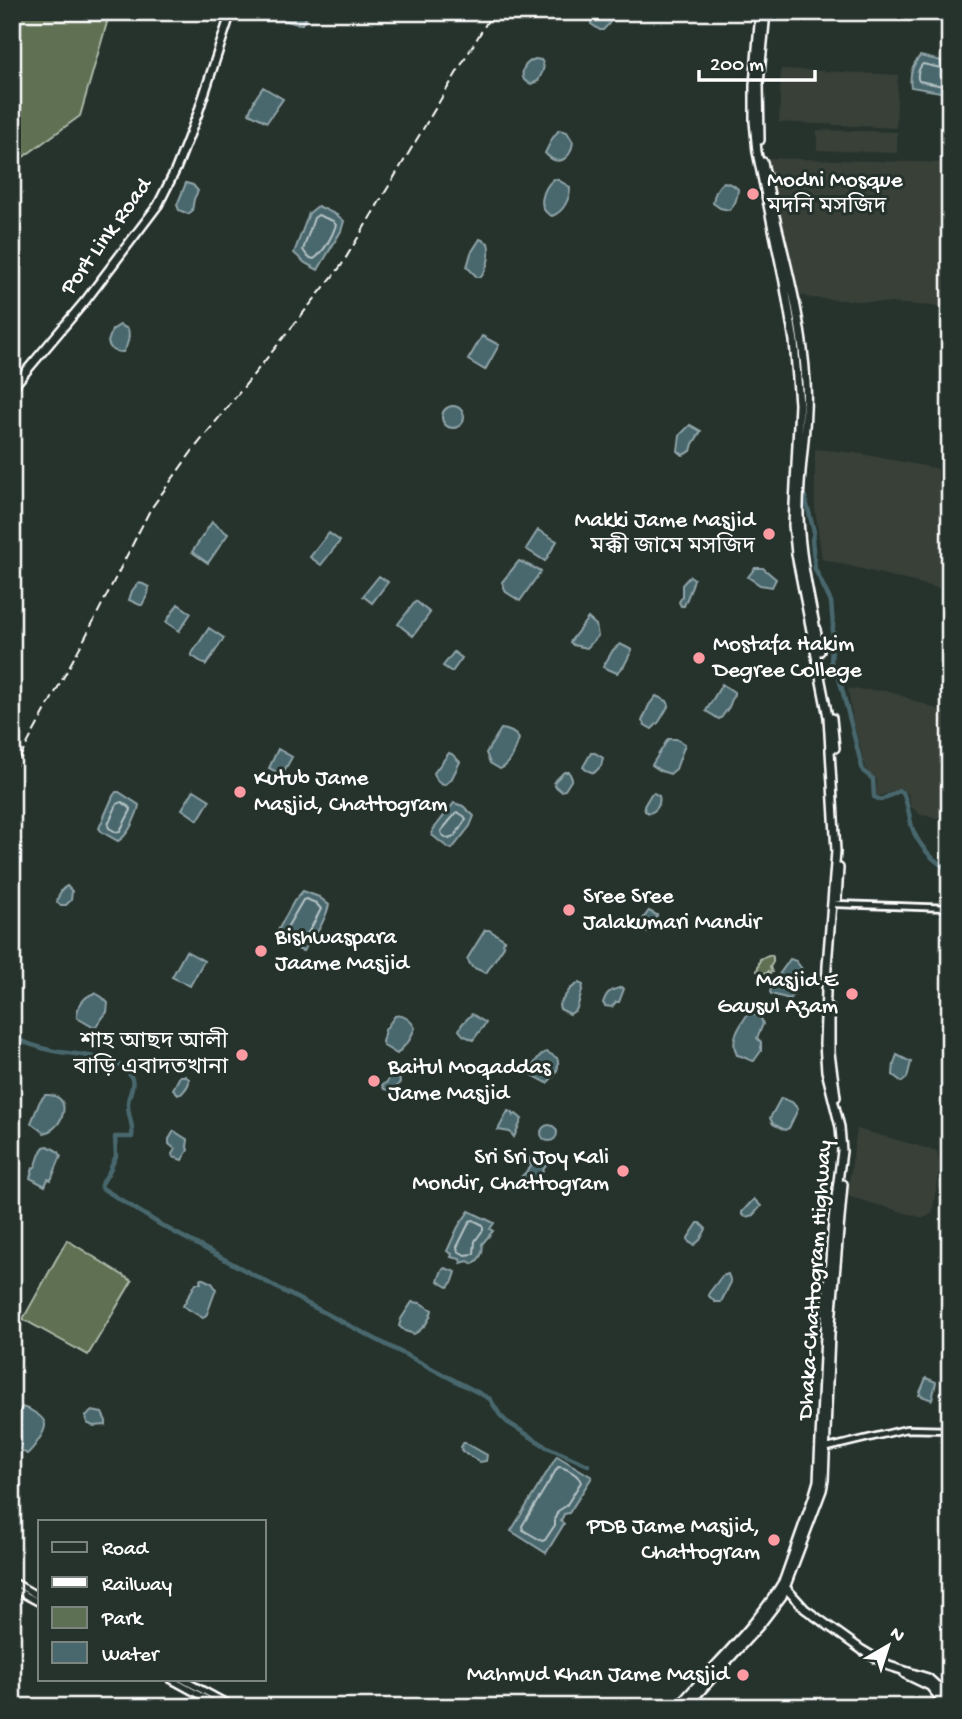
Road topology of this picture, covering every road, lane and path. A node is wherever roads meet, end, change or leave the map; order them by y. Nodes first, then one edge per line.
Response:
1 (231, 12) edge
2 (760, 12) edge
3 (766, 12) edge
4 (12, 388) edge
5 (834, 775) junction
6 (836, 904) junction
7 (950, 908) edge
8 (950, 1430) edge
9 (821, 1449) junction
10 (12, 1583) edge
11 (783, 1586) junction
12 (38, 1596) edge
13 (38, 1602) edge
14 (895, 1667) junction
15 (172, 1680) edge
16 (184, 1680) edge
17 (950, 1702) edge
18 (221, 1707) edge
19 (234, 1707) edge
20 (678, 1707) edge
21 (686, 1707) edge
22 (947, 1707) edge

1 - 4 highway, Port Link Road
2 - 5 highway, Dhaka-Chattogram Highway
3 - 5 highway, Dhaka-Chattogram Highway
5 - 6 highway, Dhaka-Chattogram Highway
5 - 9 highway, Dhaka-Chattogram Highway
6 - 7 street
6 - 9 highway, Dhaka-Chattogram Highway
8 - 9 street
9 - 11 highway, Dhaka-Chattogram Highway
10 - 12 main road
10 - 13 main road
11 - 14 highway
11 - 20 highway
11 - 21 highway
14 - 17 highway
14 - 22 highway
15 - 18 main road
16 - 19 main road

